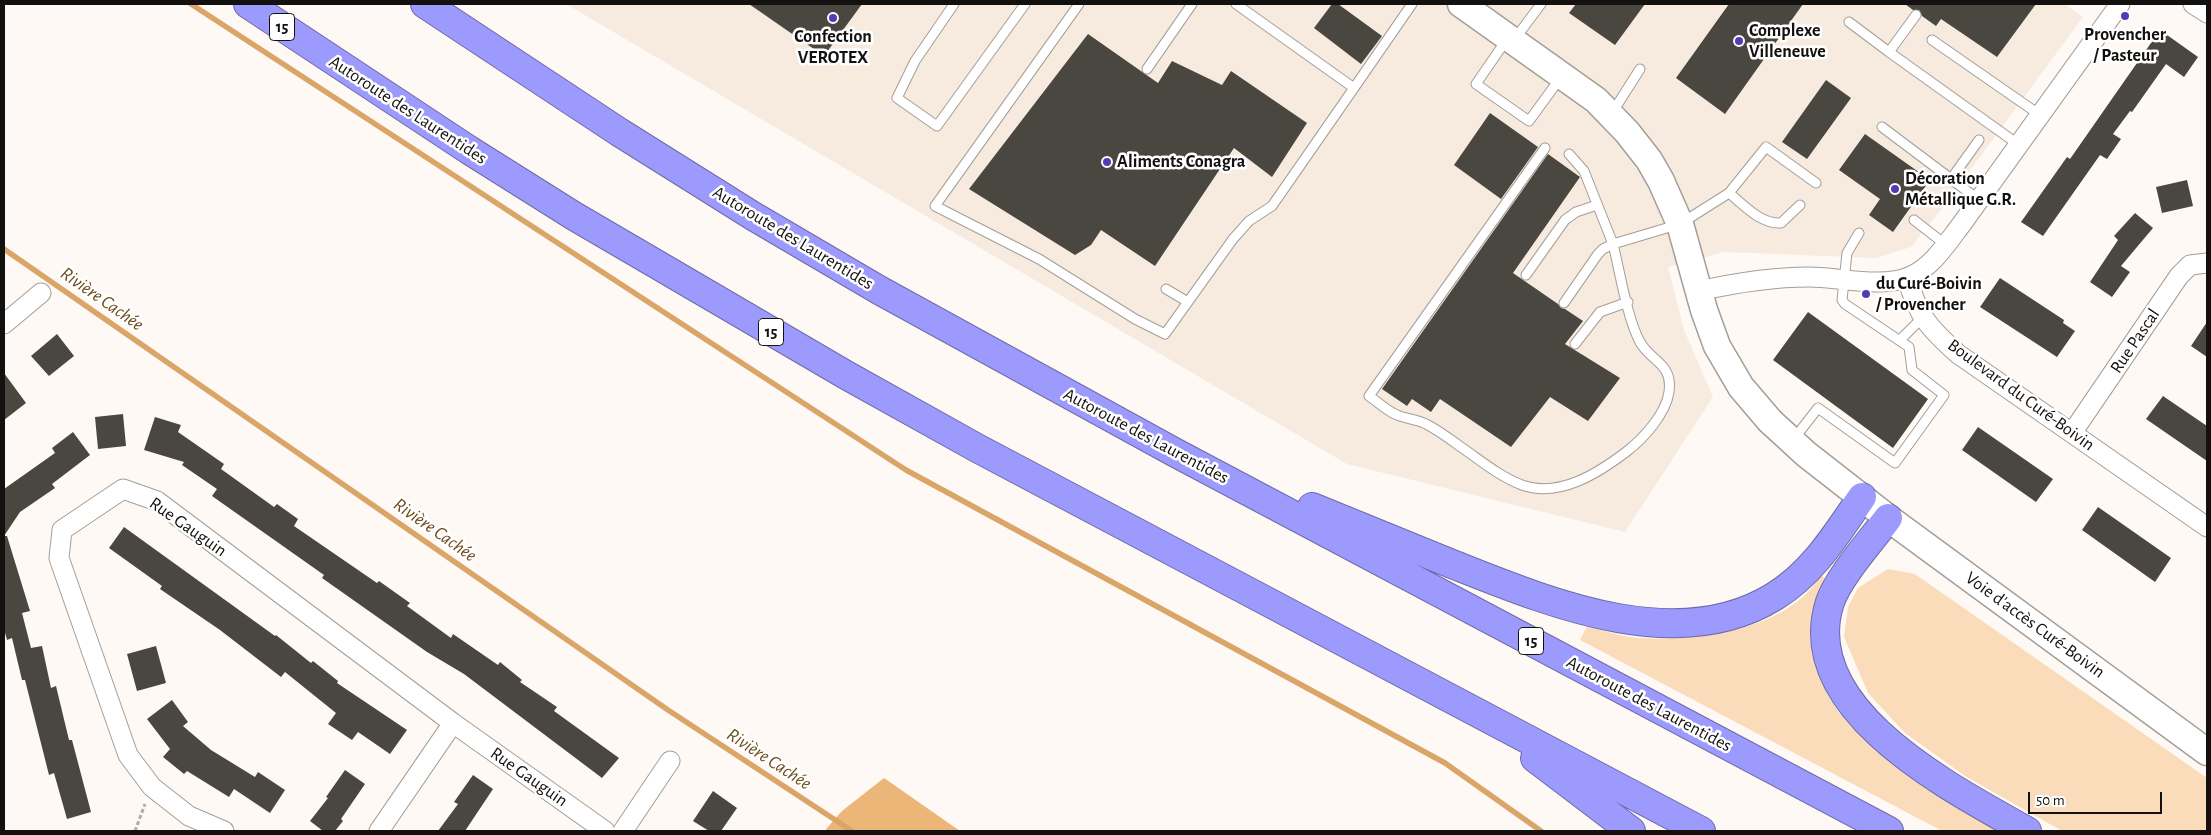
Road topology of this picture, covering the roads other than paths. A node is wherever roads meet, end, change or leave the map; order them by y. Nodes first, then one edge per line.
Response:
1 (248, 4) edge
2 (424, 4) edge
3 (954, 4) edge
4 (1025, 4) edge
5 (1079, 4) edge
6 (1192, 4) edge
7 (1236, 4) edge
8 (1412, 4) edge
9 (1461, 4) edge
10 (1541, 4) edge
11 (2120, 4) edge
12 (2193, 4) edge
13 (2207, 13) edge
14 (1916, 15) dead end
15 (1849, 22) dead end
16 (1511, 39) junction
17 (1932, 40) dead end
18 (1889, 52) junction
19 (1147, 69) dead end
20 (1640, 69) dead end
21 (1563, 75) junction
22 (1354, 88) junction
23 (1611, 113) junction
24 (2040, 115) junction
25 (1882, 127) dead end
26 (1979, 140) dead end
27 (2019, 144) junction
28 (1545, 148) dead end
29 (1569, 154) dead end
30 (1951, 179) junction
31 (1816, 183) dead end
32 (1729, 193) junction
33 (1979, 200) junction
34 (1598, 205) junction
35 (1800, 205) dead end
36 (1914, 220) dead end
37 (1680, 224) junction
38 (1859, 233) dead end
39 (1613, 244) junction
40 (1946, 244) junction
41 (2207, 263) edge
42 (1526, 275) dead end
43 (1907, 278) junction
44 (1844, 279) junction
45 (1166, 289) dead end
46 (1699, 291) junction
47 (41, 293) dead end
48 (1188, 302) junction
49 (1628, 302) junction
50 (1564, 303) dead end
51 (1922, 318) junction
52 (4, 324) edge
53 (1900, 340) junction
54 (1575, 344) dead end
55 (2072, 433) junction
56 (1792, 442) junction
57 (1174, 452) junction
58 (1862, 497) junction
59 (1888, 518) junction
60 (2207, 527) edge
61 (1470, 709) junction
62 (454, 724) junction
63 (2207, 752) edge
64 (670, 761) dead end
65 (224, 831) edge
66 (379, 831) edge
67 (605, 831) edge
68 (623, 831) edge
69 (1631, 831) edge
70 (1701, 831) edge
71 (1889, 831) edge
72 (2028, 831) edge

1 - 61 highway, Autoroute des Laurentides / 15
2 - 57 highway, Autoroute des Laurentides / 15
3 - 4 lane
5 - 48 lane
6 - 19 lane
7 - 22 lane
8 - 22 lane
9 - 16 street, Voie d'accès Curé-Boivin
10 - 16 lane
11 - 24 street
12 - 13 street
14 - 18 lane
15 - 18 lane
16 - 21 street, Voie d'accès Curé-Boivin
16 - 21 lane
17 - 24 lane
18 - 27 lane
20 - 23 lane
21 - 23 street, Voie d'accès Curé-Boivin
22 - 48 lane
23 - 37 street, Voie d'accès Curé-Boivin
24 - 27 street
25 - 30 lane
26 - 30 lane
27 - 33 street
28 - 49 lane
29 - 34 lane
30 - 33 lane
31 - 32 lane
32 - 35 lane
32 - 37 lane
33 - 40 street
34 - 39 lane
34 - 42 lane
36 - 40 lane
37 - 39 lane
37 - 46 street, Voie d'accès Curé-Boivin
38 - 44 lane
39 - 49 lane
39 - 50 lane
40 - 43 street
41 - 55 street, Rue Pascal
43 - 44 street
43 - 51 street, Boulevard du Curé-Boivin
44 - 46 street
44 - 53 lane
45 - 48 lane
46 - 56 street, Voie d'accès Curé-Boivin
47 - 52 street
49 - 54 lane
51 - 53 lane
51 - 55 street, Boulevard du Curé-Boivin
53 - 56 lane
55 - 60 street, Boulevard du Curé-Boivin
56 - 58 street, Voie d'accès Curé-Boivin
57 - 58 highway
57 - 71 highway, Autoroute des Laurentides / 15
58 - 59 street, Voie d'accès Curé-Boivin
59 - 63 street, Voie d'accès Curé-Boivin
59 - 72 highway
61 - 69 highway
61 - 70 highway, Autoroute des Laurentides / 15
62 - 65 street, Rue Gauguin
62 - 66 street
62 - 67 street, Rue Gauguin
64 - 68 street

